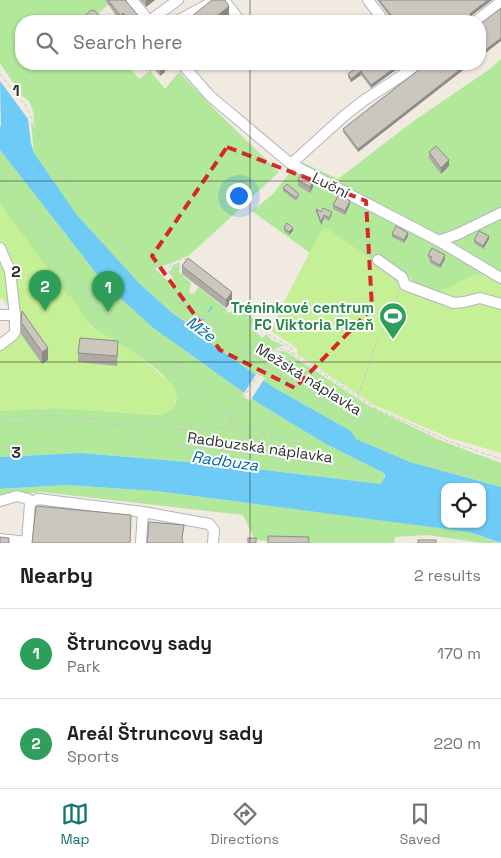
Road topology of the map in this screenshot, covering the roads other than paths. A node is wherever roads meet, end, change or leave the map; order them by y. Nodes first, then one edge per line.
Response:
1 (132, 0) edge
2 (178, 0) edge
3 (216, 0) edge
4 (224, 0) edge
5 (368, 0) edge
6 (501, 1) edge
7 (144, 15) edge
8 (157, 15) edge
9 (187, 15) edge
10 (236, 15) edge
11 (379, 15) edge
12 (484, 15) edge
13 (187, 70) edge
14 (410, 70) edge
15 (291, 164) junction
16 (501, 212) edge
17 (440, 241) junction
18 (0, 248) edge
19 (378, 260) dead end
20 (501, 278) edge
21 (501, 304) edge
22 (0, 315) edge
23 (15, 315) junction
24 (0, 345) edge
25 (0, 501) edge
26 (30, 503) junction
27 (143, 512) junction
28 (0, 539) edge
29 (27, 543) edge
30 (141, 543) edge
31 (214, 543) edge

1 - 7 street
2 - 8 street
3 - 9 street
4 - 10 street
5 - 11 street
6 - 12 street
13 - 15 street, Luční
14 - 15 street
15 - 17 street, Luční
16 - 17 street
17 - 20 street, Luční
18 - 23 street
19 - 21 street
22 - 23 street
23 - 24 street
25 - 26 street
26 - 27 street
26 - 29 street
27 - 30 street
27 - 31 street
28 - 29 street

